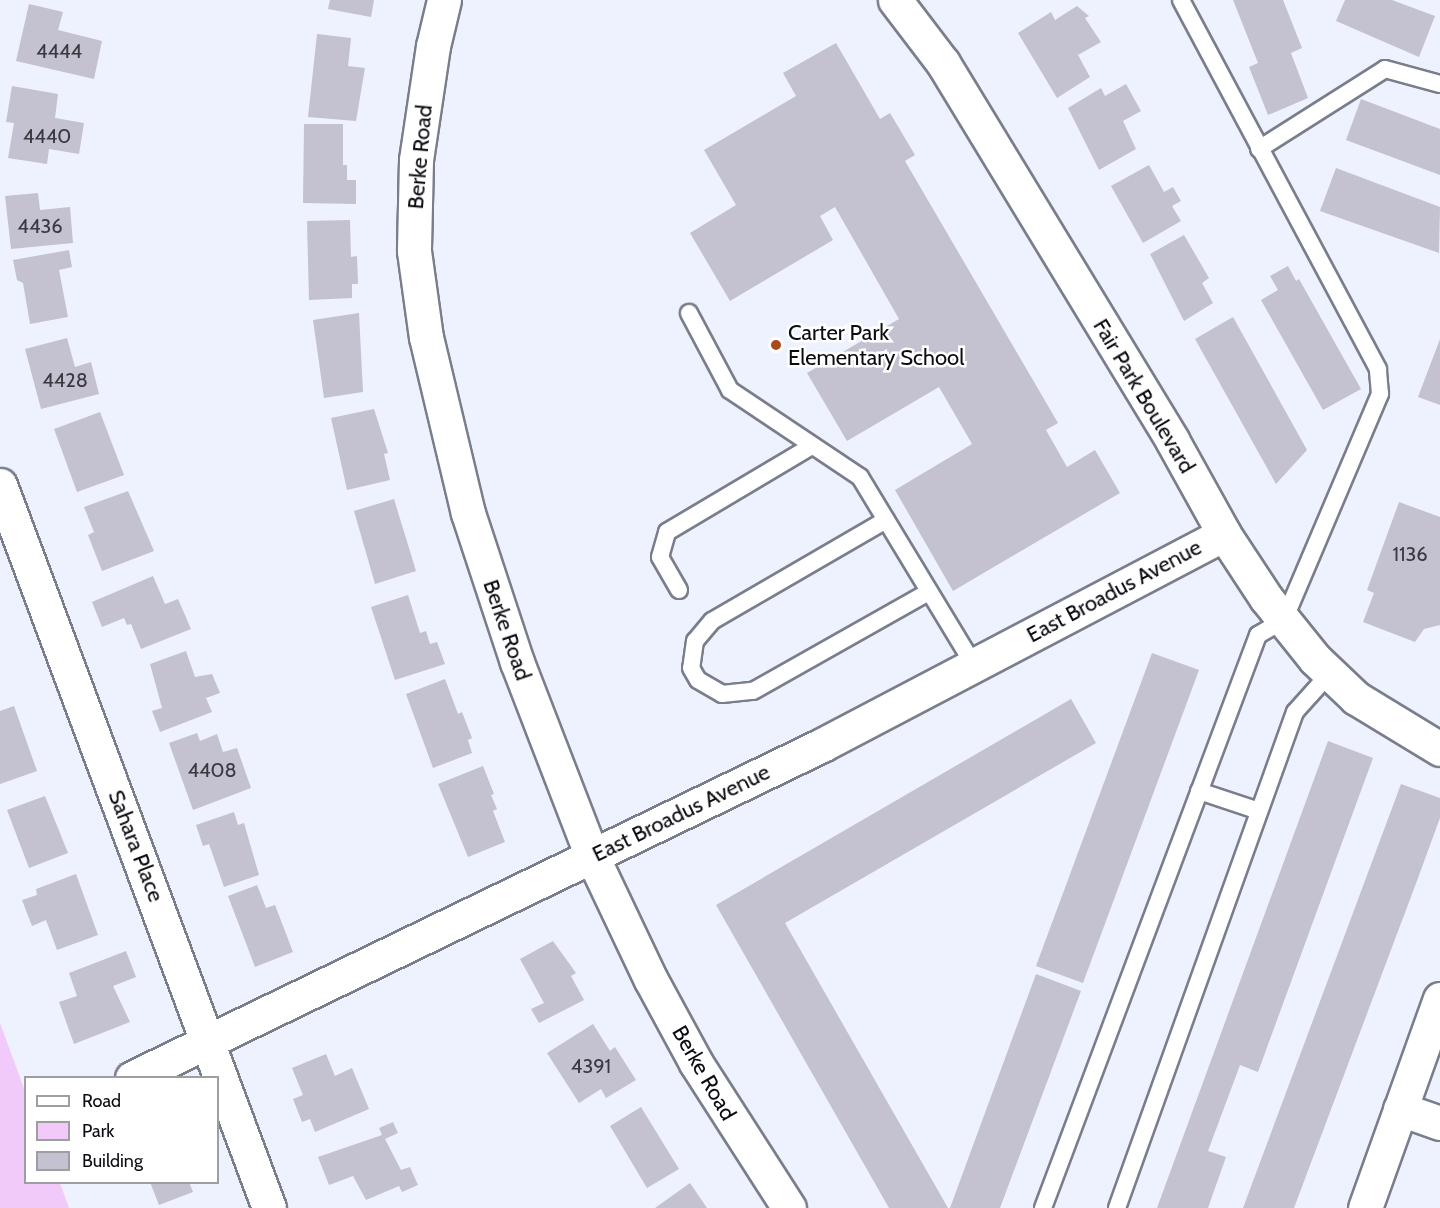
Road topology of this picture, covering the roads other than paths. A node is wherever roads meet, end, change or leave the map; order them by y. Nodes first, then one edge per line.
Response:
1 (444, 0) edge
2 (895, 0) edge
3 (1181, 0) edge
4 (1440, 84) edge
5 (1259, 149) junction
6 (690, 312) dead end
7 (812, 446) junction
8 (0, 485) edge
9 (886, 520) junction
10 (1224, 534) junction
11 (680, 590) dead end
12 (929, 592) junction
13 (1271, 628) junction
14 (974, 666) junction
15 (1320, 685) junction
16 (1440, 749) edge
17 (1199, 791) junction
18 (1259, 812) junction
19 (592, 856) junction
20 (1440, 999) edge
21 (1434, 1037) edge
22 (210, 1042) junction
23 (134, 1076) edge
24 (1400, 1109) junction
25 (1440, 1123) edge
26 (269, 1208) edge
27 (789, 1208) edge
28 (1043, 1208) edge
29 (1117, 1208) edge
30 (1365, 1208) edge

1 - 19 street, Berke Road
2 - 10 street, Fair Park Boulevard
3 - 5 lane
4 - 5 lane
5 - 13 lane
6 - 7 lane
7 - 9 lane
7 - 11 lane
8 - 22 street, Sahara Place
9 - 12 lane
9 - 12 lane
10 - 13 street, Fair Park Boulevard
10 - 14 street, East Broadus Avenue
12 - 14 lane
13 - 15 street, Fair Park Boulevard
13 - 17 lane
14 - 19 street, East Broadus Avenue
15 - 16 street, Fair Park Boulevard
15 - 18 lane
17 - 18 lane
17 - 28 lane
18 - 29 lane
19 - 22 street, East Broadus Avenue
19 - 27 street, Berke Road
20 - 21 street
21 - 24 street
22 - 23 street, East Broadus Avenue
22 - 26 street, Sahara Place
24 - 25 street
24 - 30 street

